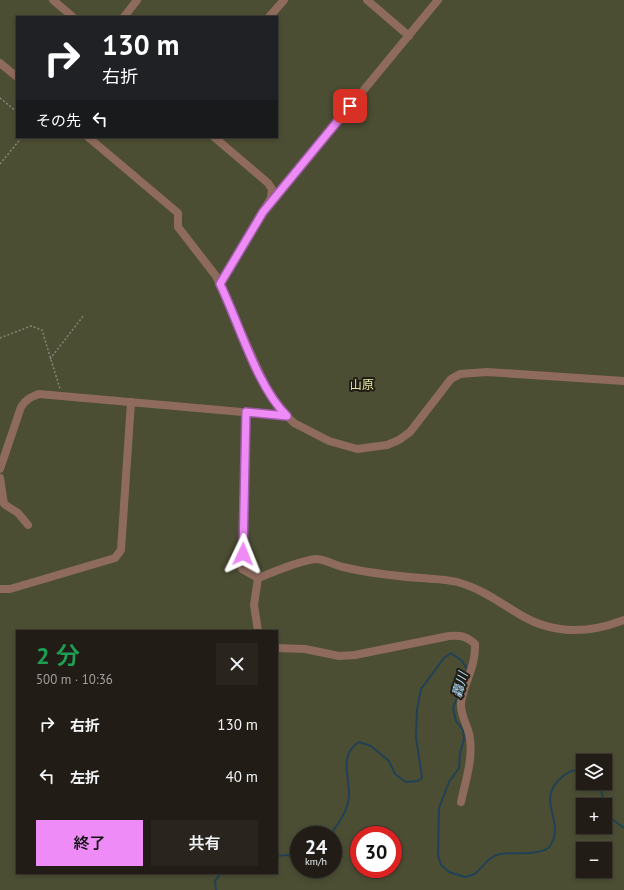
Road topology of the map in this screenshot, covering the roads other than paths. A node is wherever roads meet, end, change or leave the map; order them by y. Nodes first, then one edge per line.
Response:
1 (53, 0) edge
2 (138, 0) edge
3 (284, 0) edge
4 (366, 0) edge
5 (438, 0) edge
6 (72, 16) edge
7 (125, 16) edge
8 (271, 16) edge
9 (409, 36) junction
10 (0, 62) edge
11 (16, 76) edge
12 (89, 138) edge
13 (215, 138) edge
14 (263, 212) junction
15 (220, 284) junction
16 (624, 381) edge
17 (131, 402) junction
18 (246, 412) junction
19 (287, 416) junction
20 (0, 469) edge
21 (0, 478) edge
22 (28, 525) dead end
23 (258, 578) junction
24 (0, 589) edge
25 (624, 620) edge
26 (258, 630) edge
27 (278, 648) edge
28 (461, 802) dead end

1 - 6 street
2 - 7 street
3 - 8 street
4 - 9 street
5 - 9 street
9 - 14 street
10 - 11 street
12 - 15 street
13 - 14 street
14 - 15 street
15 - 19 street
16 - 19 street
17 - 18 street
17 - 20 street
17 - 24 street
18 - 19 street
18 - 23 street
21 - 22 street
23 - 25 street
23 - 26 street
27 - 28 street

